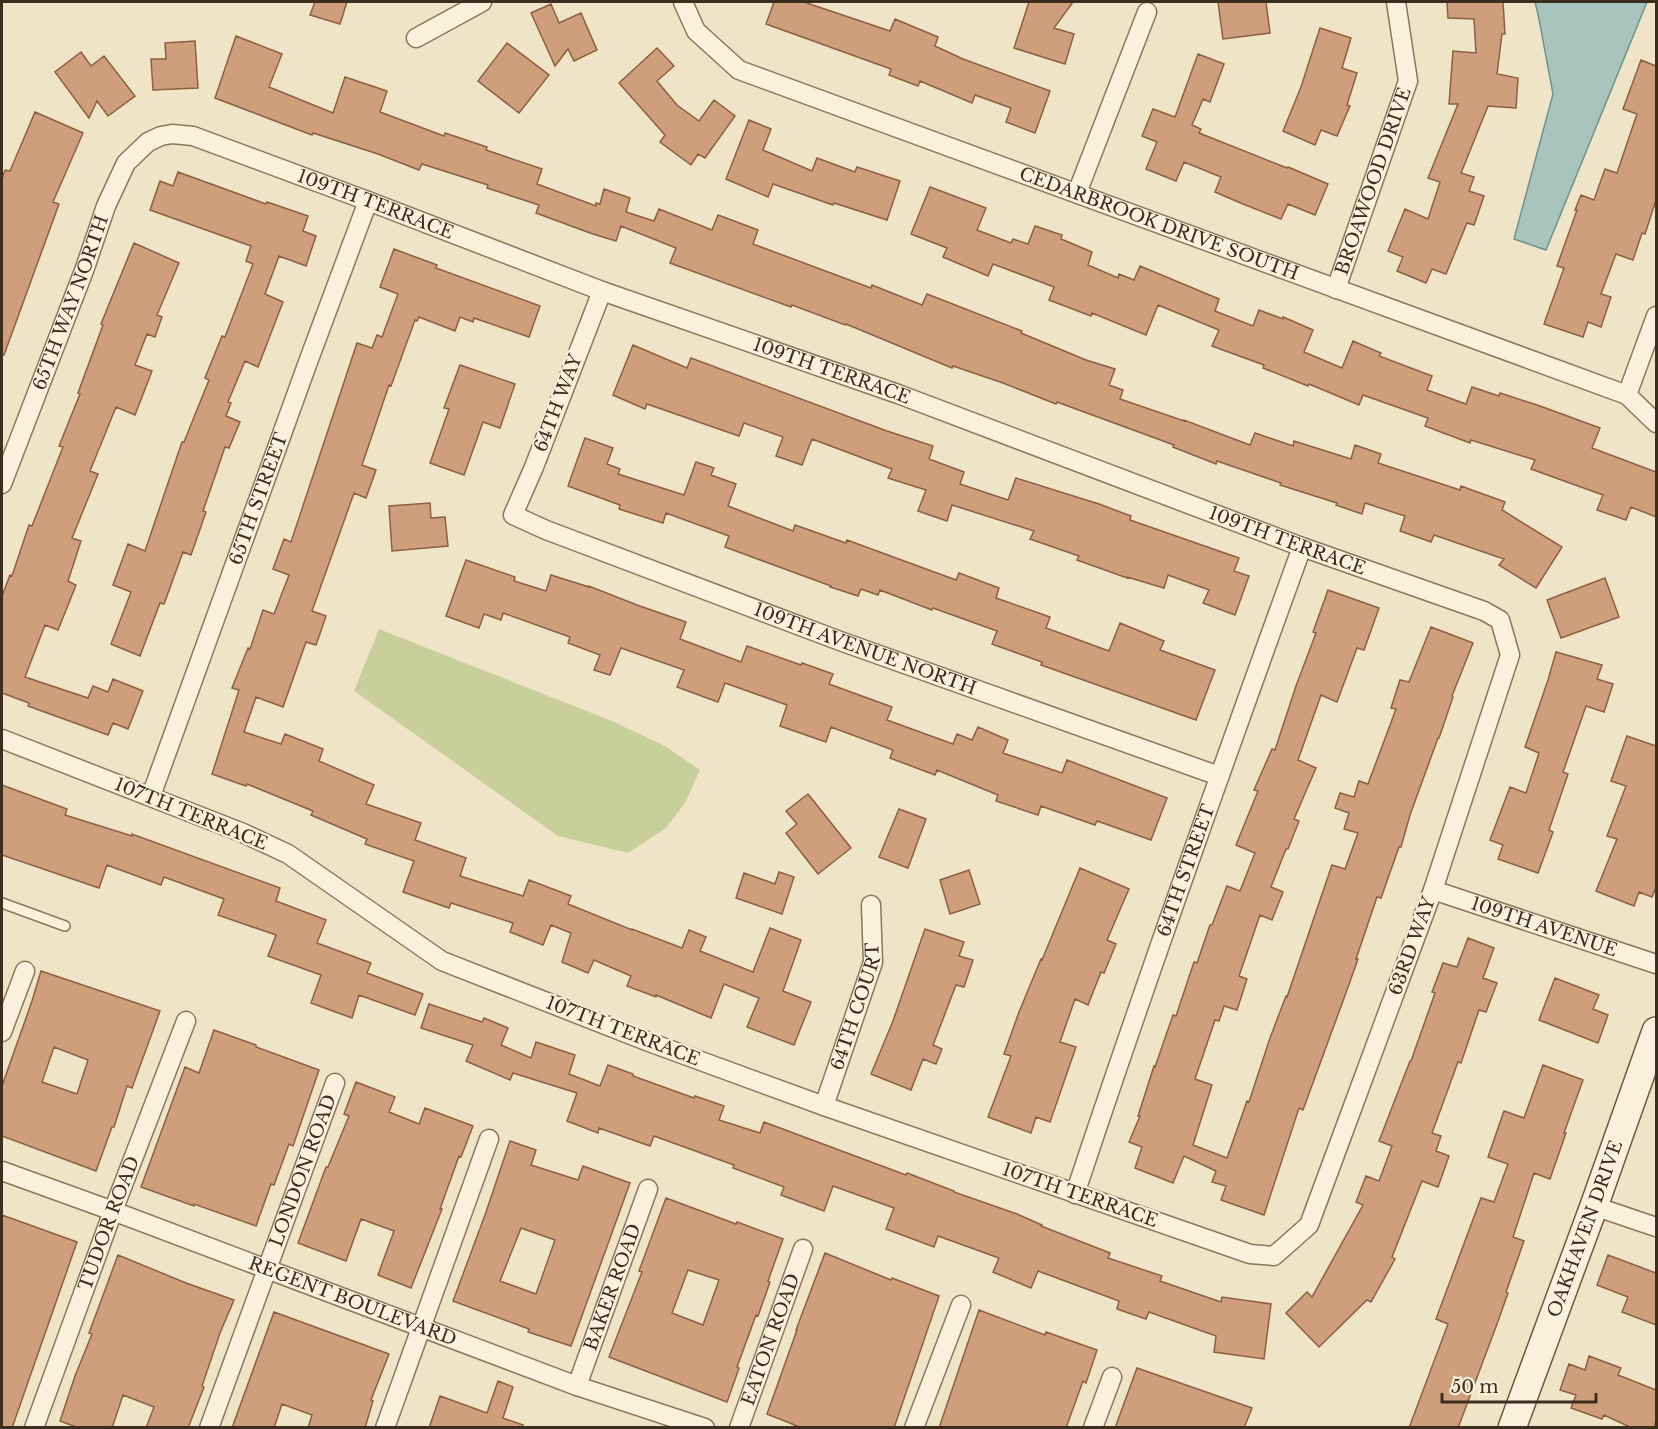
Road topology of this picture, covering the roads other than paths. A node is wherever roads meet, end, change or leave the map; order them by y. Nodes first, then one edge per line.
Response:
1 (482, 2) edge
2 (683, 2) edge
3 (1396, 2) edge
4 (1147, 12) dead end
5 (416, 38) dead end
6 (161, 136) joint
7 (1077, 193) junction
8 (369, 201) junction
9 (1336, 289) junction
10 (602, 291) junction
11 (1656, 316) edge
12 (1627, 395) junction
13 (1656, 423) edge
14 (2, 484) edge
15 (513, 515) joint
16 (1302, 547) junction
17 (1500, 620) joint
18 (2, 739) edge
19 (1219, 776) junction
20 (151, 796) junction
21 (1433, 890) junction
22 (2, 903) edge
23 (871, 905) dead end
24 (65, 926) dead end
25 (1656, 964) edge
26 (24, 971) dead end
27 (186, 1021) dead end
28 (1656, 1031) edge
29 (2, 1032) edge
30 (335, 1083) dead end
31 (824, 1106) junction
32 (489, 1139) dead end
33 (2, 1171) edge
34 (648, 1189) dead end
35 (1075, 1194) junction
36 (1594, 1206) junction
37 (113, 1211) junction
38 (1656, 1227) edge
39 (803, 1249) dead end
40 (1274, 1256) joint
41 (266, 1269) junction
42 (961, 1305) dead end
43 (421, 1328) junction
44 (1112, 1377) dead end
45 (577, 1386) junction
46 (34, 1428) edge
47 (209, 1428) edge
48 (385, 1428) edge
49 (705, 1428) edge
50 (739, 1428) edge
51 (914, 1428) edge
52 (1093, 1428) edge
53 (1512, 1428) edge

1 - 5 street
2 - 7 street, CEDARBROOK DRIVE SOUTH
3 - 9 street, BROAWOOD DRIVE
4 - 7 street
6 - 8 street, 109TH TERRACE
6 - 14 street, 65TH WAY NORTH
7 - 9 street, CEDARBROOK DRIVE SOUTH
8 - 10 street, 109TH TERRACE
8 - 20 street, 65TH STREET
9 - 12 street, CEDARBROOK DRIVE SOUTH
10 - 15 street, 64TH WAY
10 - 16 street, 109TH TERRACE
11 - 12 street
12 - 13 street, CEDARBROOK DRIVE SOUTH
15 - 19 street, 109TH AVENUE NORTH
16 - 17 street, 109TH TERRACE
16 - 19 street, 64TH STREET
17 - 21 street, 63RD WAY
18 - 20 street, 107TH TERRACE
19 - 35 street, 64TH STREET
20 - 31 street, 107TH TERRACE
21 - 25 street, 109TH AVENUE
21 - 40 street, 63RD WAY
22 - 24 lane
23 - 31 street, 64TH COURT
26 - 29 street
27 - 37 street, TUDOR ROAD
28 - 36 street, OAKHAVEN DRIVE
30 - 41 street, LONDON ROAD
31 - 35 street, 107TH TERRACE
32 - 43 street
33 - 37 street, REGENT BOULEVARD
34 - 45 street, BAKER ROAD
35 - 40 street, 107TH TERRACE
36 - 38 street
36 - 53 street, OAKHAVEN DRIVE
37 - 41 street, REGENT BOULEVARD
37 - 46 street, TUDOR ROAD
39 - 50 street, EATON ROAD
41 - 43 street, REGENT BOULEVARD
41 - 47 street, LONDON ROAD
42 - 51 street
43 - 45 street, REGENT BOULEVARD
43 - 48 street
44 - 52 street
45 - 49 street, REGENT BOULEVARD

